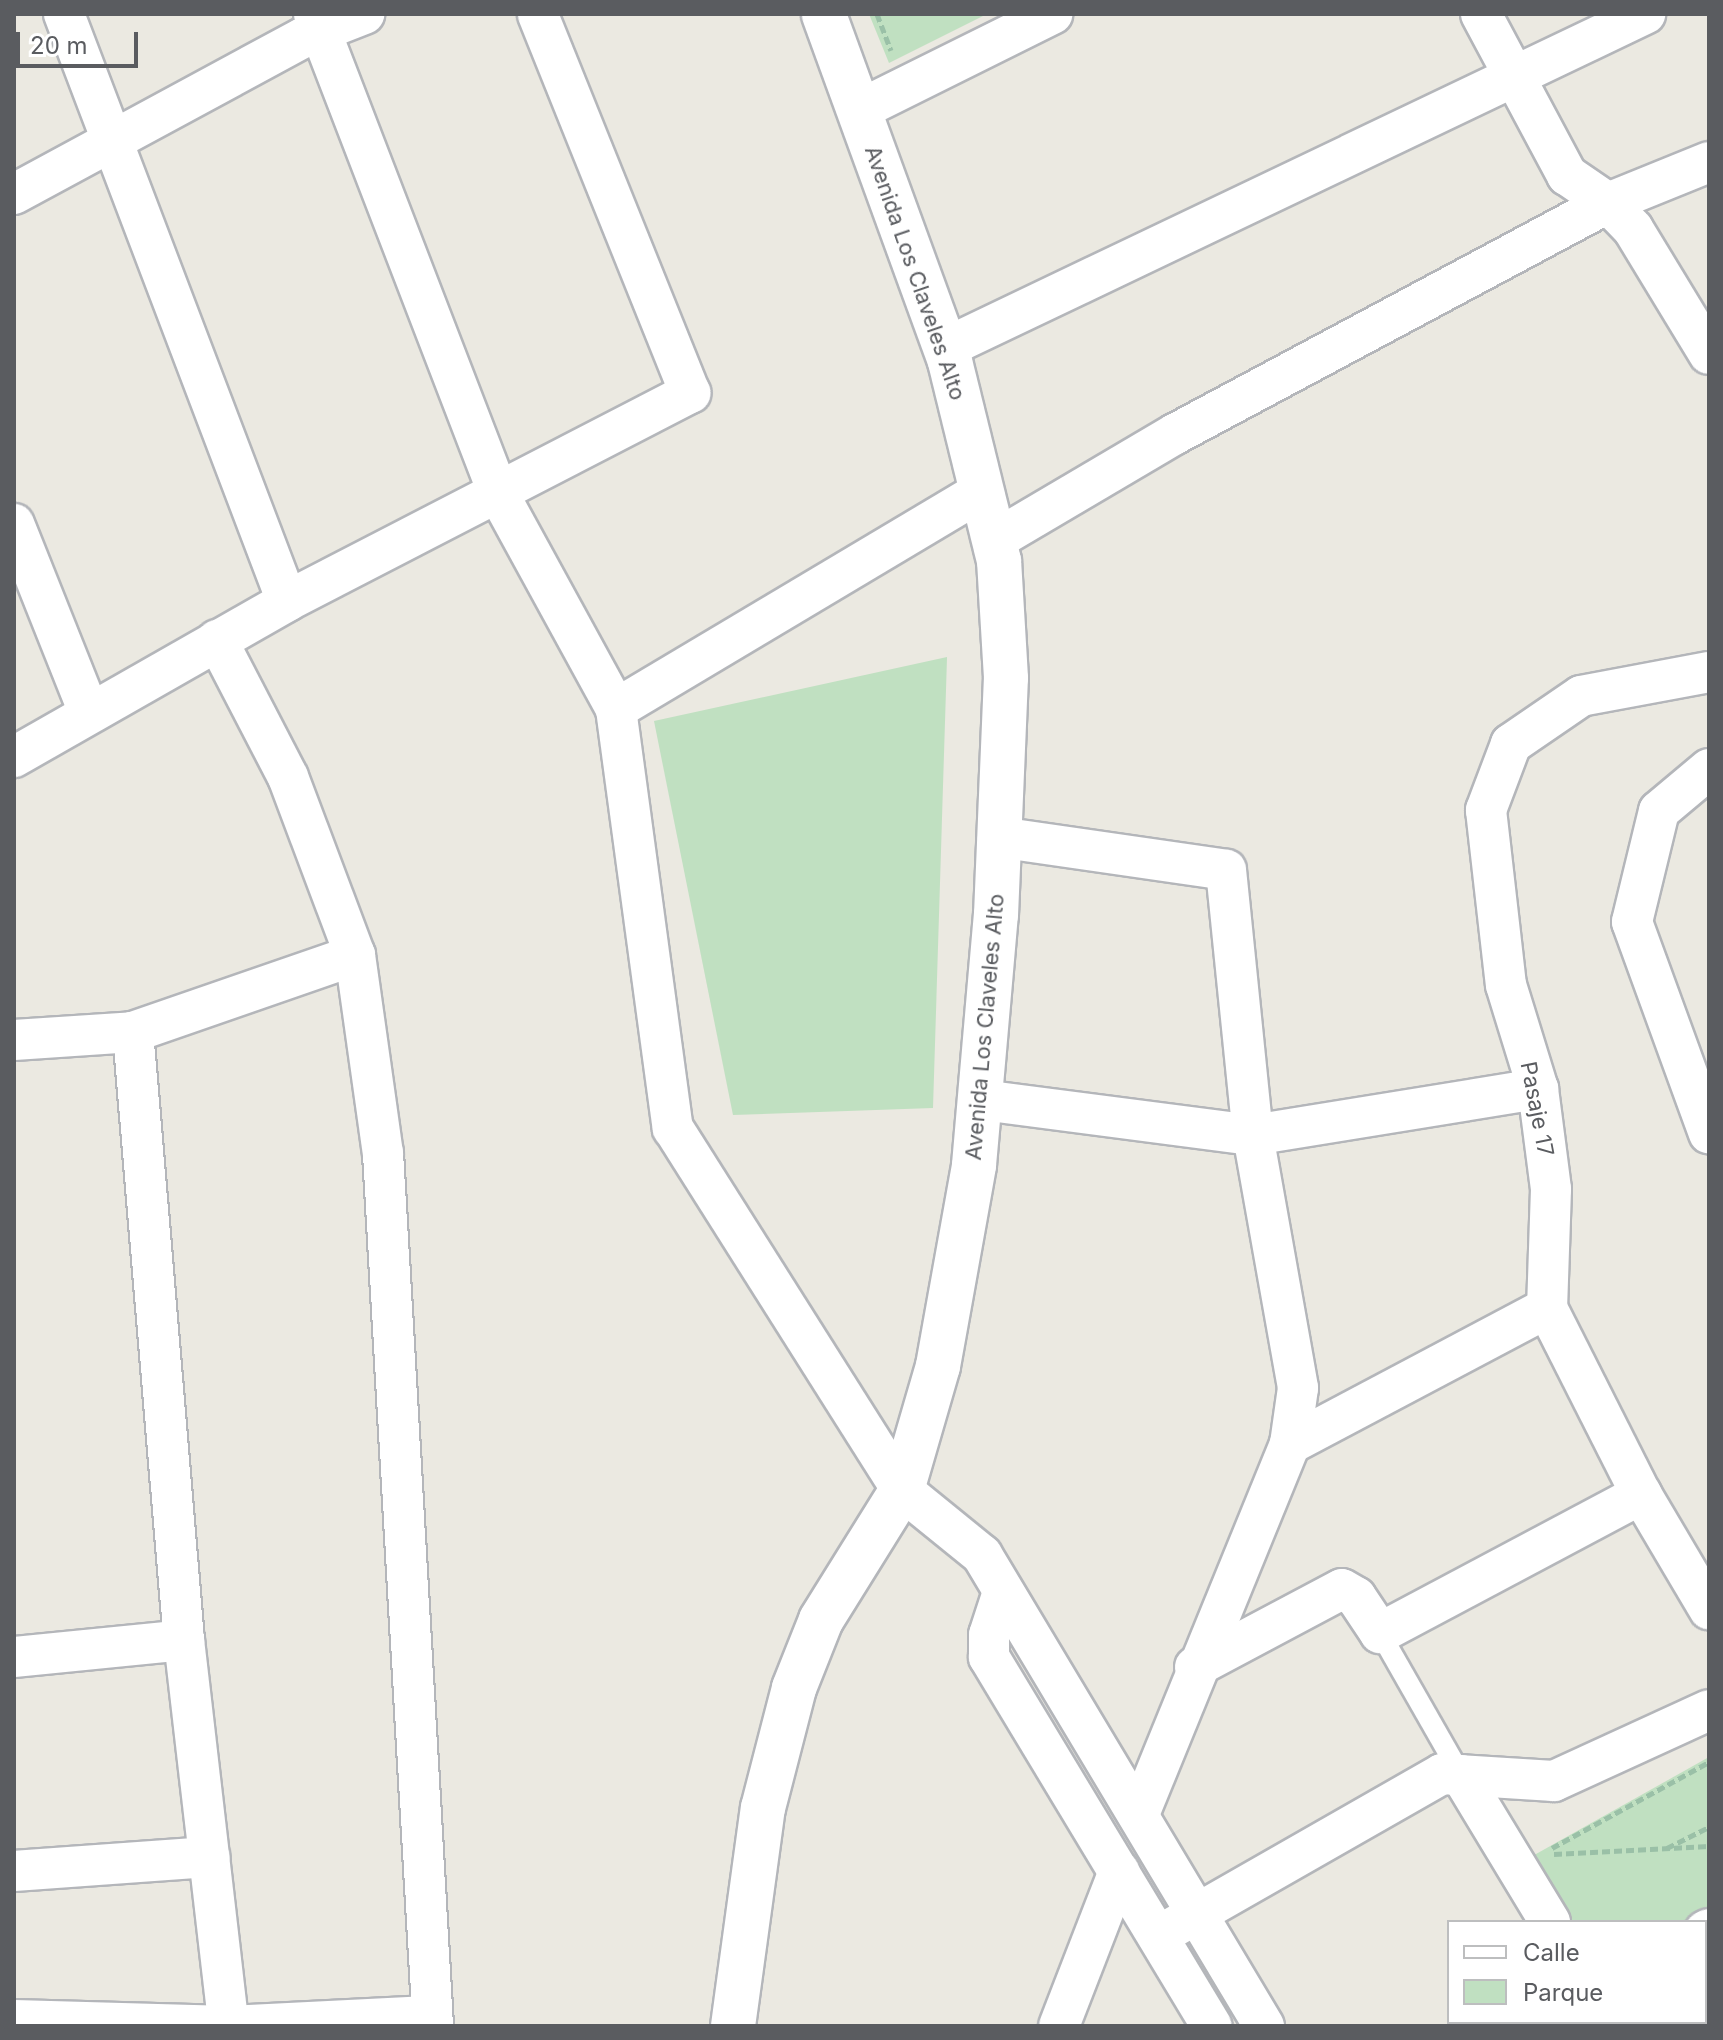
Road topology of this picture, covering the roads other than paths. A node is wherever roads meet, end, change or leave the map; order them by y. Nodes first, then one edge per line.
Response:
1 (64, 14) edge
2 (364, 14) edge
3 (538, 14) edge
4 (824, 14) edge
5 (1052, 14) edge
6 (1481, 14) edge
7 (1645, 14) edge
8 (318, 22) edge
9 (1513, 80) junction
10 (859, 110) junction
11 (113, 141) junction
12 (1709, 162) edge
13 (14, 194) edge
14 (1608, 203) junction
15 (945, 348) junction
16 (1709, 354) edge
17 (982, 491) junction
18 (499, 495) junction
19 (14, 524) edge
20 (995, 540) junction
21 (287, 601) junction
22 (217, 640) junction
23 (1709, 672) edge
24 (616, 709) junction
25 (89, 712) junction
26 (14, 757) edge
27 (1709, 769) edge
28 (998, 837) junction
29 (355, 955) junction
30 (133, 1032) junction
31 (14, 1040) edge
32 (1538, 1089) junction
33 (982, 1100) junction
34 (1709, 1133) edge
35 (1253, 1135) junction
36 (1547, 1308) junction
37 (1290, 1444) junction
38 (902, 1490) junction
39 (1641, 1494) junction
40 (1003, 1592) junction
41 (1709, 1609) edge
42 (1380, 1633) junction
43 (184, 1640) junction
44 (14, 1657) edge
45 (1195, 1667) junction
46 (1709, 1710) edge
47 (1461, 1775) junction
48 (1139, 1814) junction
49 (209, 1857) junction
50 (14, 1871) edge
51 (1119, 1871) junction
52 (1198, 1913) junction
53 (1549, 1920) edge
54 (1158, 1936) junction
55 (14, 2020) edge
56 (431, 2021) edge
57 (229, 2026) edge
58 (733, 2026) edge
59 (1059, 2026) edge
60 (1212, 2026) edge
61 (1264, 2026) edge

1 - 11 street
2 - 8 street
3 - 18 street
4 - 10 street, Avenida Los Claveles Alto
5 - 10 street
6 - 9 street
7 - 9 street
8 - 11 street
8 - 18 street
9 - 14 street
9 - 15 street
10 - 15 street, Avenida Los Claveles Alto
11 - 13 street
11 - 21 street
12 - 14 street
14 - 16 street
14 - 20 street
15 - 17 street, Avenida Los Claveles Alto
17 - 20 street, Avenida Los Claveles Alto
17 - 24 street
18 - 21 street
18 - 24 street
19 - 25 street
20 - 28 street, Avenida Los Claveles Alto
21 - 22 street
22 - 25 street
22 - 29 street
23 - 32 street, Pasaje 17
24 - 38 street
25 - 26 street
27 - 34 street
28 - 33 street, Avenida Los Claveles Alto
28 - 35 street
29 - 30 street
29 - 56 street
30 - 31 street
30 - 43 street
32 - 35 street
32 - 36 street, Pasaje 17
33 - 35 street
33 - 38 street, Avenida Los Claveles Alto
35 - 37 street
36 - 37 street
36 - 39 street, Pasaje 17
37 - 45 street
38 - 40 street
38 - 58 street, Avenida Los Claveles Alto
39 - 41 street, Pasaje 17
39 - 42 street
40 - 48 street
40 - 51 street
42 - 45 street
42 - 47 lane
43 - 44 street
43 - 49 street
45 - 48 street
46 - 47 street
47 - 52 street
47 - 53 street
48 - 52 street
49 - 50 street
49 - 57 street
51 - 54 street
51 - 59 street
52 - 54 street
52 - 61 street
54 - 60 street
55 - 57 street
56 - 57 street

